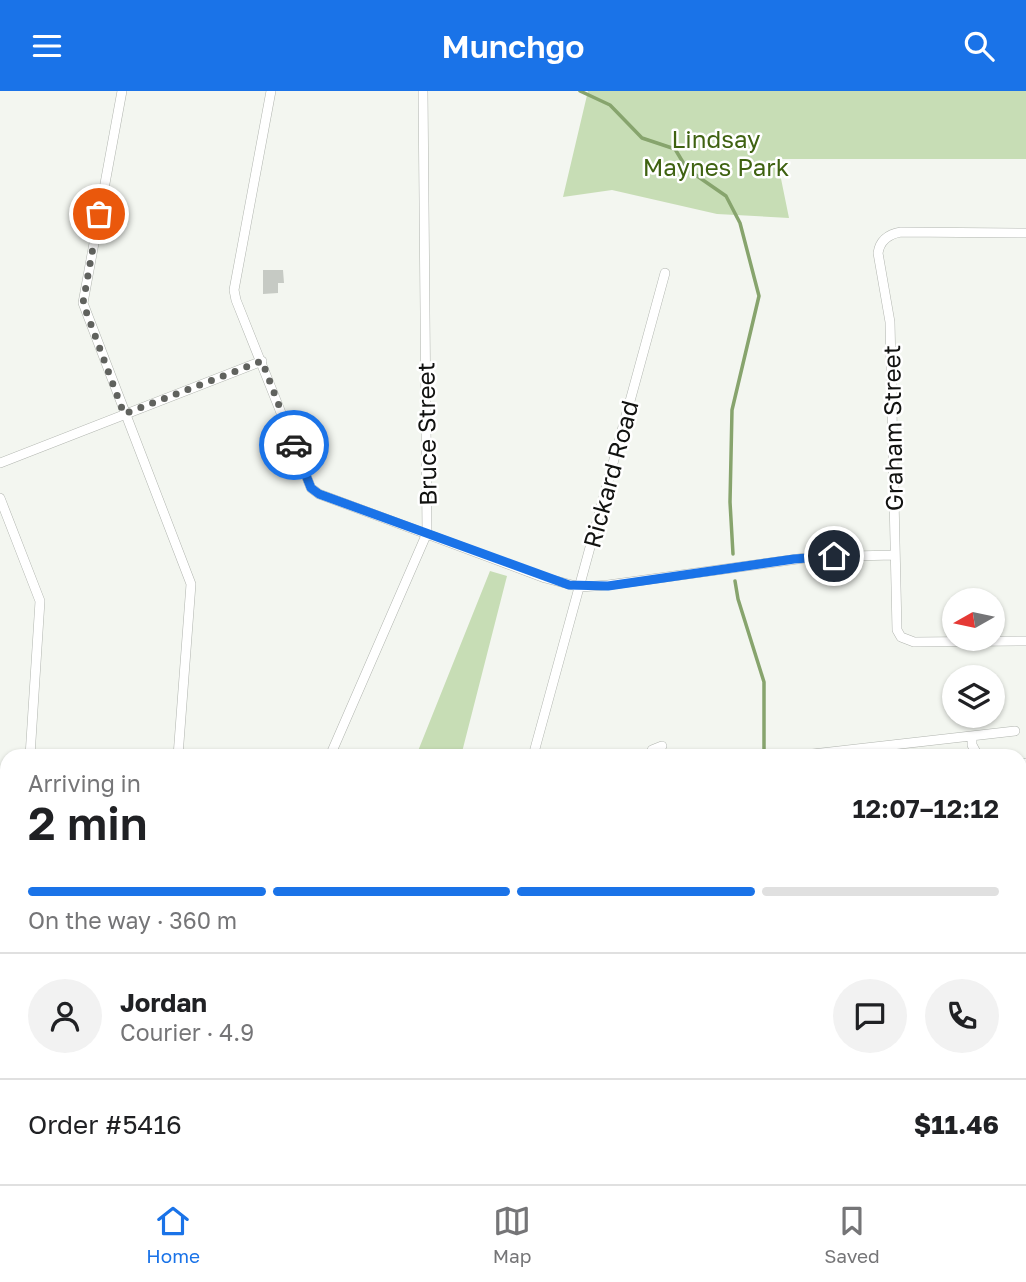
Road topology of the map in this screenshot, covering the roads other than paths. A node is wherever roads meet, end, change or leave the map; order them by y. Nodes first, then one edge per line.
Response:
1 (122, 91) edge
2 (271, 91) edge
3 (423, 91) edge
4 (1026, 233) edge
5 (665, 273) dead end
6 (262, 361) junction
7 (124, 414) junction
8 (0, 463) edge
9 (0, 498) edge
10 (427, 533) junction
11 (894, 555) junction
12 (580, 587) junction
13 (1026, 642) edge
14 (1015, 731) dead end
15 (972, 737) junction
16 (662, 746) dead end
17 (30, 749) edge
18 (179, 749) edge
19 (333, 749) edge
20 (535, 749) edge
21 (654, 749) edge
22 (842, 749) edge
23 (976, 749) edge

1 - 7 street
2 - 6 street
3 - 10 street, Bruce Street
4 - 11 street, Graham Street
5 - 12 street, Rickard Road
6 - 7 street
6 - 10 street
7 - 8 street
7 - 18 street
9 - 17 street
10 - 12 street
10 - 19 street, Bruce Street
11 - 12 street
11 - 13 street, Graham Street
12 - 20 street, Rickard Road
14 - 15 street
15 - 22 street
15 - 23 street
16 - 21 street

